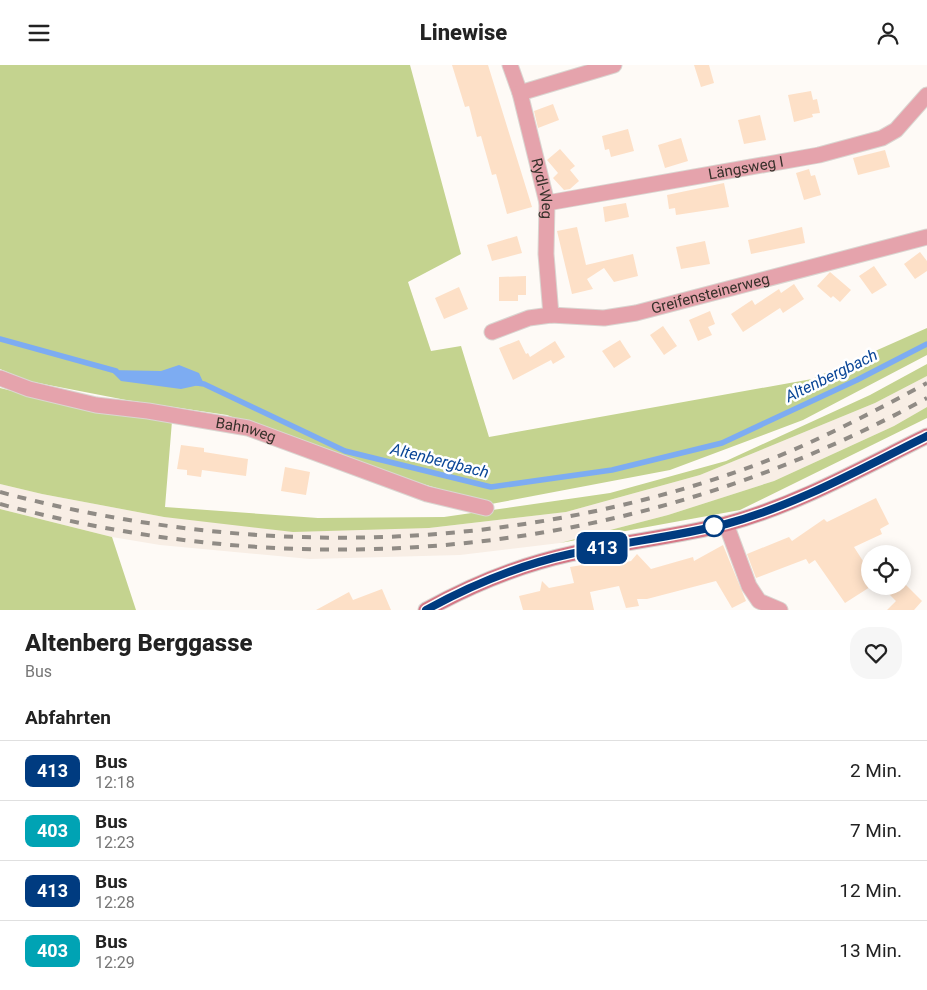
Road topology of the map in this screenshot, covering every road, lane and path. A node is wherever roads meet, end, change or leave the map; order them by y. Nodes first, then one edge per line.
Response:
1 (510, 65) edge
2 (614, 65) edge
3 (520, 93) junction
4 (927, 95) edge
5 (547, 203) junction
6 (927, 237) edge
7 (551, 315) junction
8 (492, 332) dead end
9 (0, 378) edge
10 (927, 436) edge
11 (486, 508) dead end
12 (726, 524) junction
13 (426, 610) edge
14 (780, 610) edge

1 - 3 street, Rydl-Weg
2 - 3 street
3 - 5 street, Rydl-Weg
4 - 5 street, Längsweg I
5 - 7 street, Rydl-Weg
6 - 7 street, Greifensteinerweg
7 - 8 street, Greifensteinerweg
9 - 11 street, Bahnweg
10 - 12 main road
12 - 13 main road
12 - 14 street

